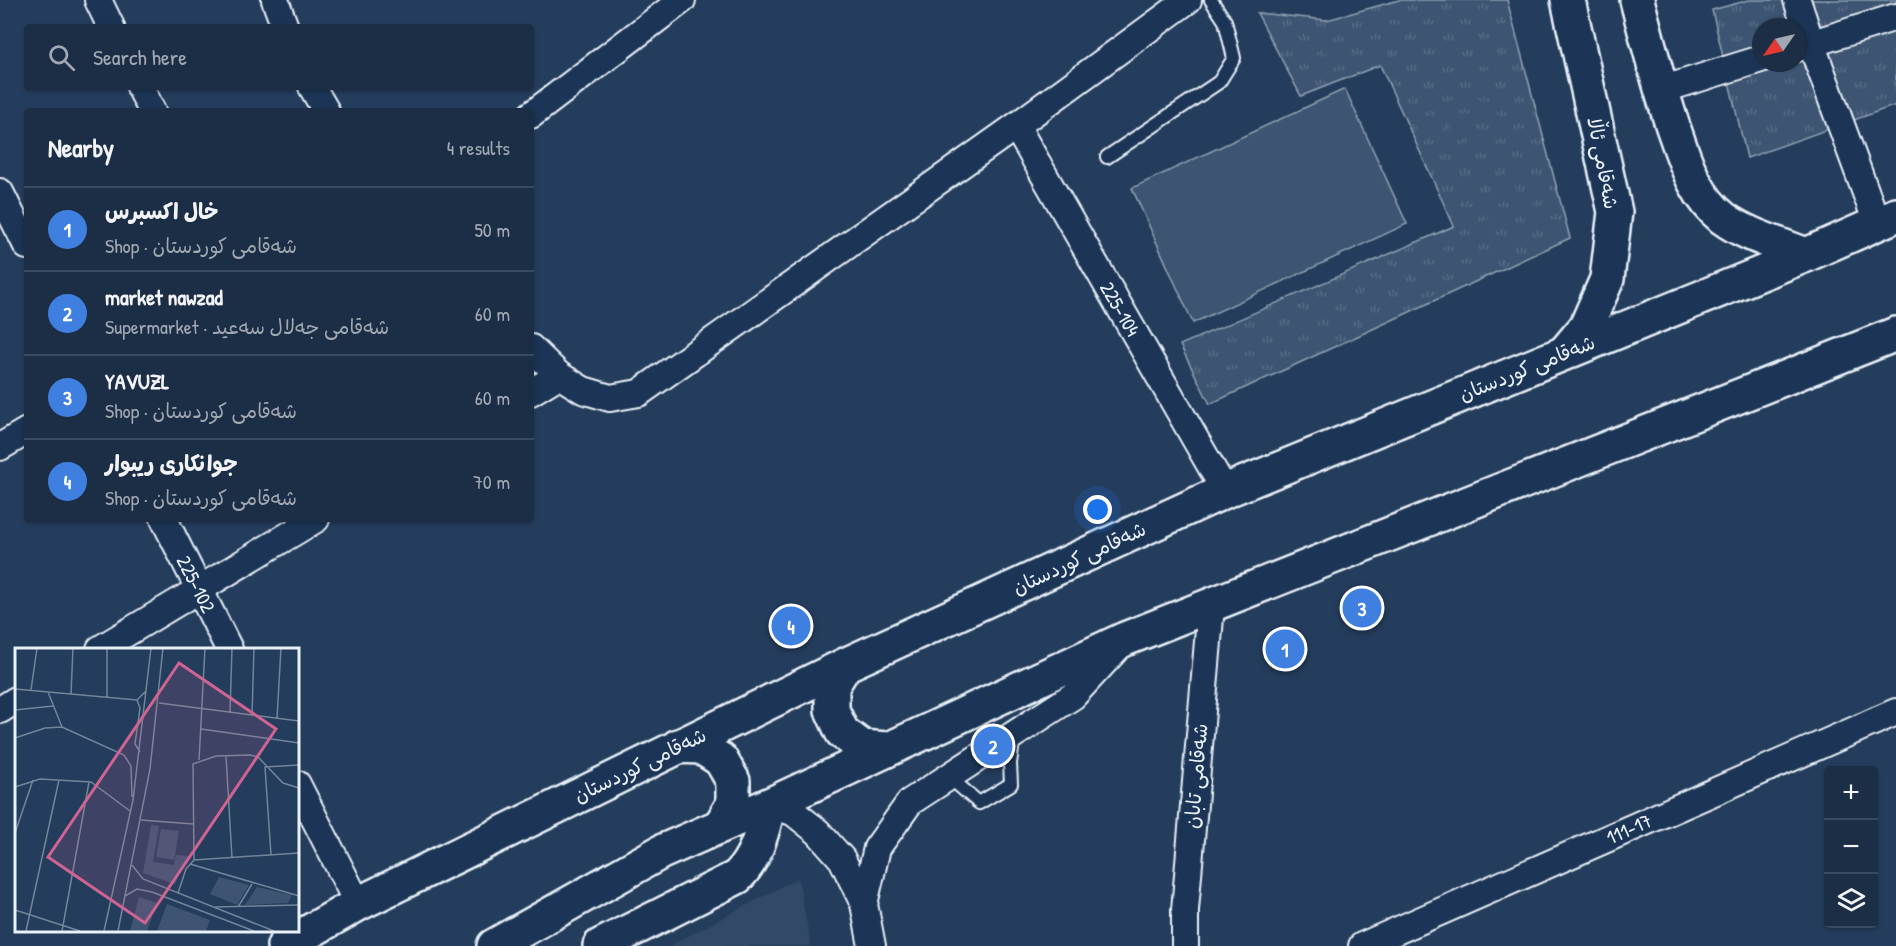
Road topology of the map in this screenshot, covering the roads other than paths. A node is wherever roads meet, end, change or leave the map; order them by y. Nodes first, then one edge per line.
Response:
1 (98, 0) edge
2 (275, 0) edge
3 (682, 0) edge
4 (1188, 0) edge
5 (1211, 0) edge
6 (1568, 0) edge
7 (1637, 0) edge
8 (1797, 0) edge
9 (1896, 17) edge
10 (1800, 18) edge
11 (110, 24) edge
12 (284, 24) edge
13 (1806, 45) edge
14 (1806, 50) edge
15 (1752, 62) edge
16 (142, 90) edge
17 (314, 90) edge
18 (1661, 90) junction
19 (150, 108) edge
20 (324, 108) edge
21 (534, 113) edge
22 (1016, 126) junction
23 (1107, 157) dead end
24 (0, 192) edge
25 (1887, 219) edge
26 (15, 237) edge
27 (1806, 255) junction
28 (1896, 334) edge
29 (534, 351) edge
30 (1565, 352) junction
31 (559, 375) junction
32 (534, 390) edge
33 (24, 432) edge
34 (0, 447) edge
35 (1225, 491) junction
36 (166, 522) edge
37 (311, 522) edge
38 (199, 588) junction
39 (1211, 606) junction
40 (1125, 639) junction
41 (102, 648) edge
42 (229, 648) edge
43 (845, 665) junction
44 (15, 701) edge
45 (0, 710) edge
46 (1896, 712) edge
47 (1014, 735) junction
48 (678, 746) junction
49 (887, 749) junction
50 (949, 777) junction
51 (298, 786) edge
52 (770, 805) junction
53 (721, 825) junction
54 (358, 904) junction
55 (864, 904) junction
56 (284, 946) edge
57 (494, 946) edge
58 (600, 946) edge
59 (872, 946) edge
60 (1185, 946) edge
61 (1362, 946) edge

1 - 11 street
2 - 12 street
3 - 21 street
4 - 22 street
5 - 23 lane
6 - 30 main road, شه‌قامی ئاڵا
7 - 18 main road
8 - 10 street
9 - 13 street
14 - 25 street
15 - 18 street
16 - 19 street
17 - 20 street
18 - 27 main road
22 - 31 street
22 - 35 street, 225-104
24 - 26 street
25 - 27 main road, شەقامی کوردستان
27 - 30 main road, شەقامی کوردستان
28 - 39 main road
29 - 31 street
30 - 35 main road, شەقامی کوردستان
31 - 32 street
33 - 34 street
35 - 43 main road, شەقامی کوردستان
36 - 38 street, 225-102
37 - 38 street
38 - 41 street
38 - 42 street, 225-102
39 - 40 main road
39 - 60 street, شەقامی تابان
40 - 47 street
40 - 49 main road
43 - 48 main road, شەقامی کوردستان
43 - 49 main road
44 - 45 street
46 - 61 street, 111-17
47 - 50 street
47 - 50 lane
48 - 53 main road
48 - 54 main road, شەقامی کوردستان
49 - 52 main road
50 - 55 street
51 - 54 street
52 - 53 main road
52 - 55 street
52 - 58 main road
53 - 57 main road
54 - 56 main road, شەقامی کوردستان
55 - 59 street

